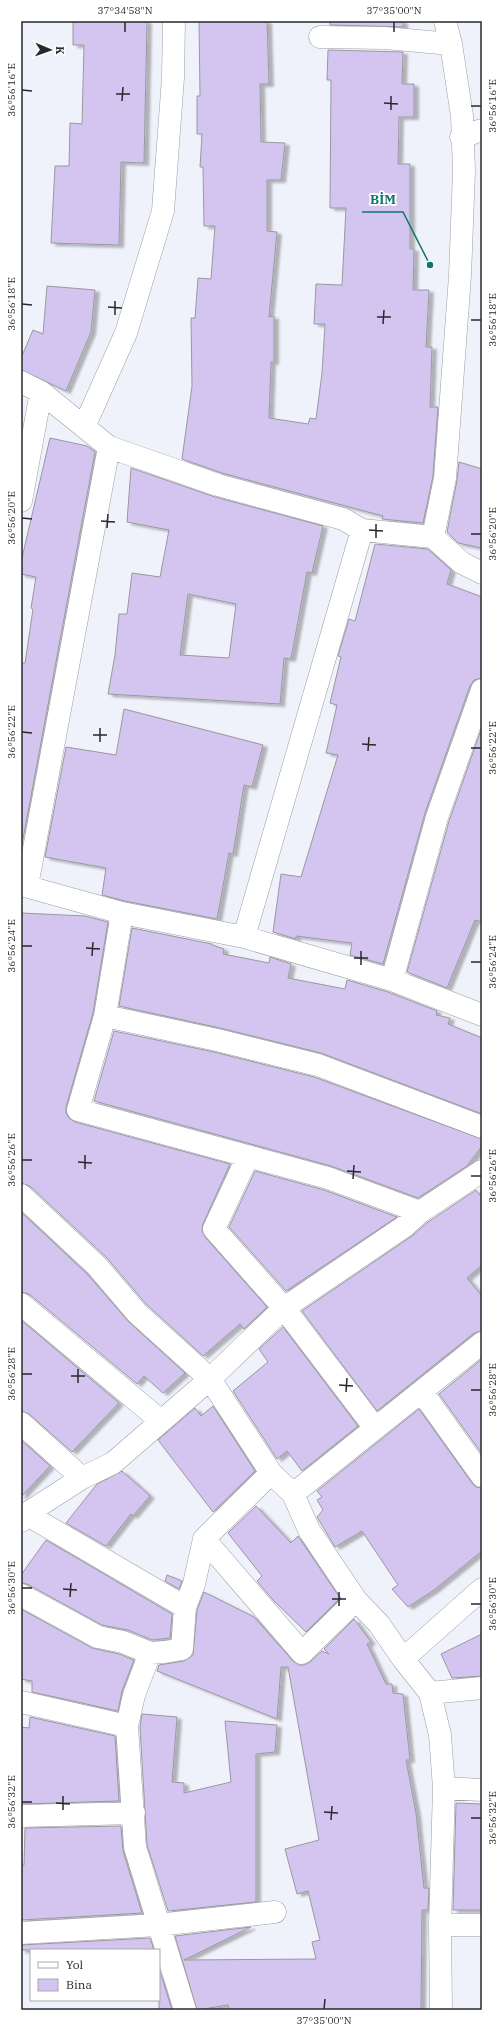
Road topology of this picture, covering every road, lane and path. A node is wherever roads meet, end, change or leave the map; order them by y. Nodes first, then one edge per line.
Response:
1 (174, 21) edge
2 (445, 21) edge
3 (320, 37) dead end
4 (450, 44) junction
5 (482, 130) edge
6 (461, 137) junction
7 (473, 171) edge
8 (21, 382) edge
9 (41, 392) junction
10 (84, 427) junction
11 (109, 447) junction
12 (21, 501) edge
13 (362, 530) junction
14 (433, 536) junction
15 (482, 573) edge
16 (482, 690) edge
17 (24, 885) edge
18 (122, 913) junction
19 (244, 937) junction
20 (392, 980) junction
21 (480, 1008) edge
22 (106, 1016) junction
23 (482, 1127) edge
24 (248, 1156) junction
25 (482, 1171) edge
26 (21, 1195) edge
27 (420, 1212) junction
28 (21, 1304) edge
29 (284, 1308) junction
30 (482, 1343) edge
31 (210, 1379) junction
32 (422, 1392) junction
33 (162, 1421) junction
34 (21, 1423) edge
35 (375, 1428) junction
36 (271, 1473) junction
37 (482, 1476) edge
38 (82, 1478) junction
39 (293, 1494) junction
40 (23, 1518) edge
41 (204, 1539) junction
42 (482, 1589) edge
43 (21, 1594) edge
44 (356, 1600) junction
45 (185, 1607) junction
46 (150, 1653) junction
47 (403, 1659) junction
48 (482, 1688) edge
49 (430, 1693) junction
50 (21, 1702) edge
51 (127, 1726) junction
52 (444, 1788) junction
53 (482, 1790) edge
54 (134, 1813) junction
55 (21, 1816) edge
56 (275, 1912) dead end
57 (158, 1925) junction
58 (440, 1925) junction
59 (482, 1925) edge
60 (21, 1933) edge
61 (185, 2010) edge
62 (441, 2010) edge

1 - 10 street
2 - 4 street
3 - 4 street
4 - 6 street
5 - 6 street
6 - 7 street
7 - 14 street
8 - 9 street
9 - 10 street
9 - 12 street
10 - 11 street
11 - 13 street
11 - 17 street
13 - 14 street
13 - 19 street
14 - 15 street
16 - 20 street
17 - 18 street
18 - 19 street
18 - 22 street
19 - 20 street
20 - 21 street
22 - 23 street
22 - 24 street
24 - 27 street
24 - 29 street
25 - 27 street
26 - 31 street
27 - 29 street
28 - 33 street
29 - 31 street
29 - 35 street
30 - 32 street
31 - 33 street
31 - 36 street
32 - 35 street
32 - 37 street
33 - 38 street
34 - 38 street
35 - 39 street
36 - 39 street
36 - 41 street
38 - 40 street
39 - 44 street
40 - 45 street
41 - 44 street
41 - 45 street
42 - 47 street
43 - 46 street
44 - 47 street
45 - 46 street
46 - 51 street
47 - 49 street
48 - 49 street
49 - 52 street
50 - 51 street
51 - 54 street
52 - 53 street
52 - 58 street
54 - 55 street
54 - 57 street
56 - 57 street
57 - 60 street
57 - 61 street
58 - 59 street
58 - 62 street

